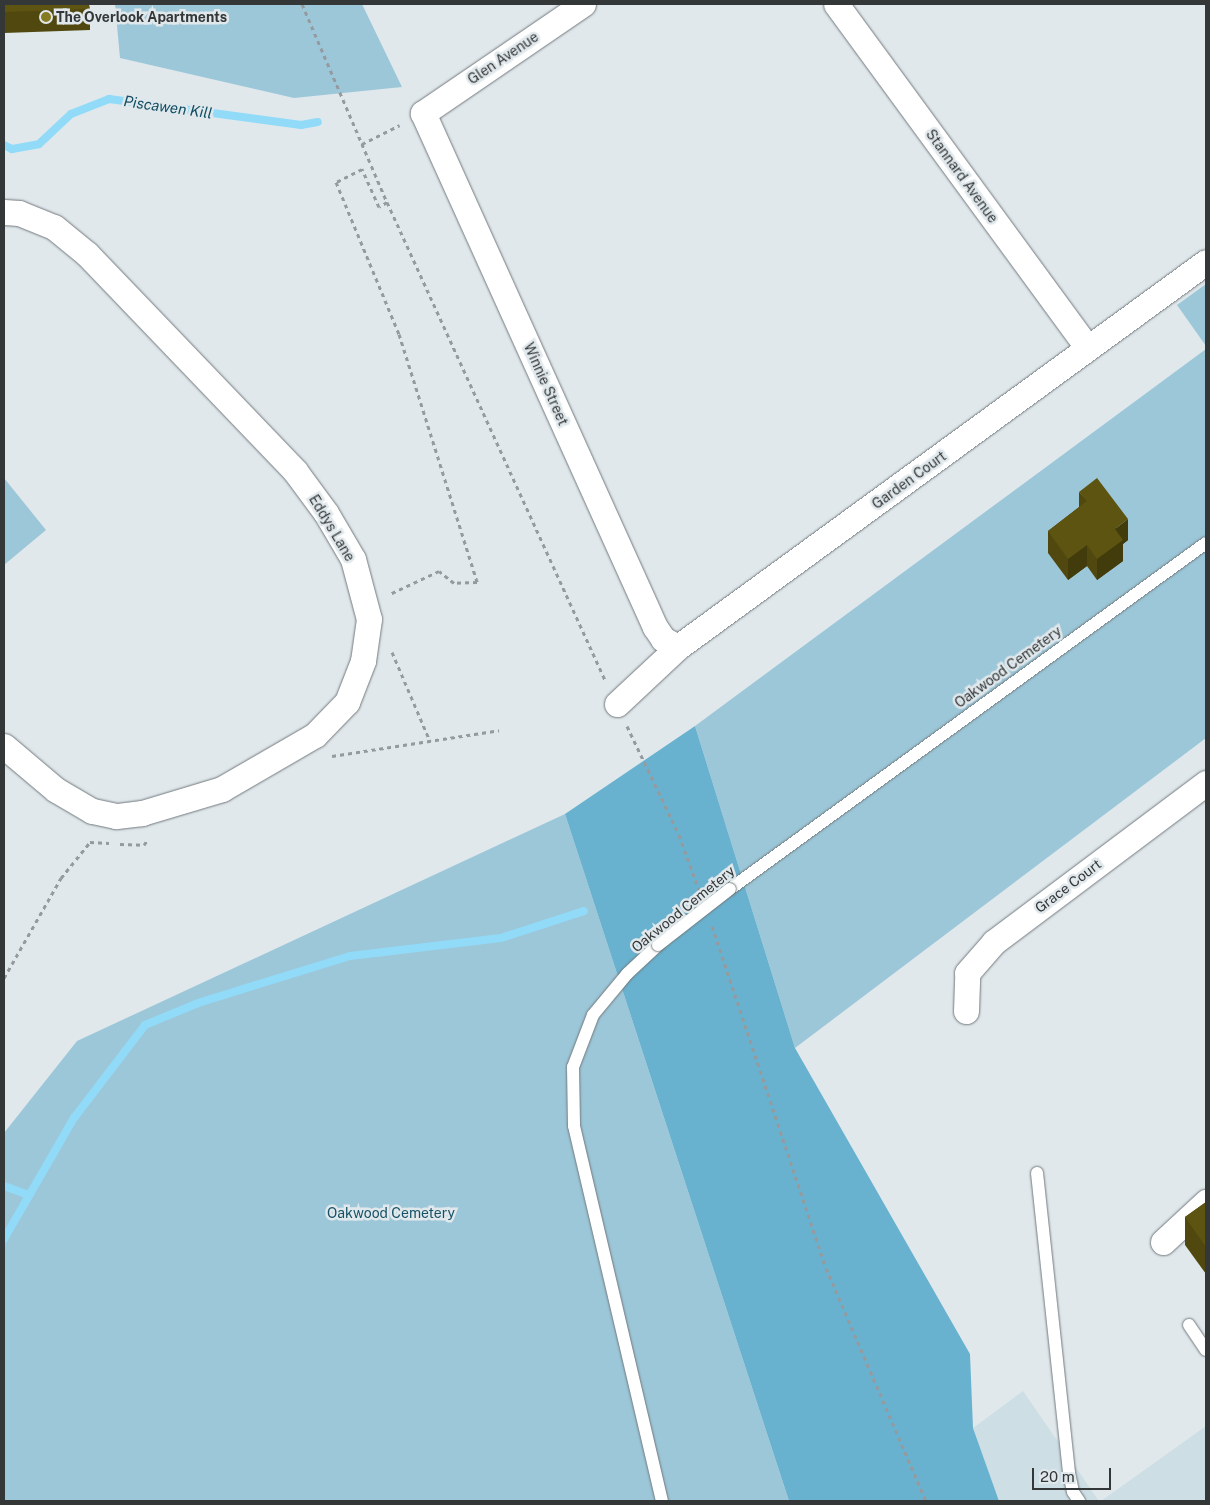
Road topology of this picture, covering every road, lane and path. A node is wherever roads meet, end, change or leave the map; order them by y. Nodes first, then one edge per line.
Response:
1 (302, 4) edge
2 (584, 4) edge
3 (836, 4) edge
4 (423, 113) junction
5 (362, 144) junction
6 (387, 202) junction
7 (4, 212) edge
8 (1206, 262) edge
9 (1088, 348) junction
10 (1206, 544) edge
11 (390, 594) junction
12 (364, 602) junction
13 (390, 603) dead end
14 (389, 645) dead end
15 (678, 647) junction
16 (617, 704) junction
17 (430, 741) dead end
18 (4, 746) edge
19 (1206, 784) edge
20 (702, 899) dead end
21 (709, 918) dead end
22 (966, 1011) dead end
23 (1037, 1172) dead end
24 (1206, 1202) edge
25 (1163, 1242) dead end
26 (1189, 1325) dead end
27 (1206, 1350) edge
28 (662, 1501) edge
29 (926, 1501) edge
30 (1079, 1501) edge

1 - 5 path
2 - 4 street, Glen Avenue
3 - 9 street, Stannard Avenue
4 - 5 path
4 - 15 street, Winnie Street
5 - 6 path
6 - 11 path
6 - 16 path
7 - 12 street, Eddys Lane
8 - 9 street, Garden Court
9 - 15 street, Garden Court
10 - 28 lane, Oakwood Cemetery, bridge
11 - 12 path
11 - 13 path
12 - 18 street, Eddys Lane
14 - 17 path
15 - 16 street, Garden Court
16 - 20 path
19 - 22 street, Grace Court
21 - 29 path
23 - 30 lane
24 - 25 street
26 - 27 lane

